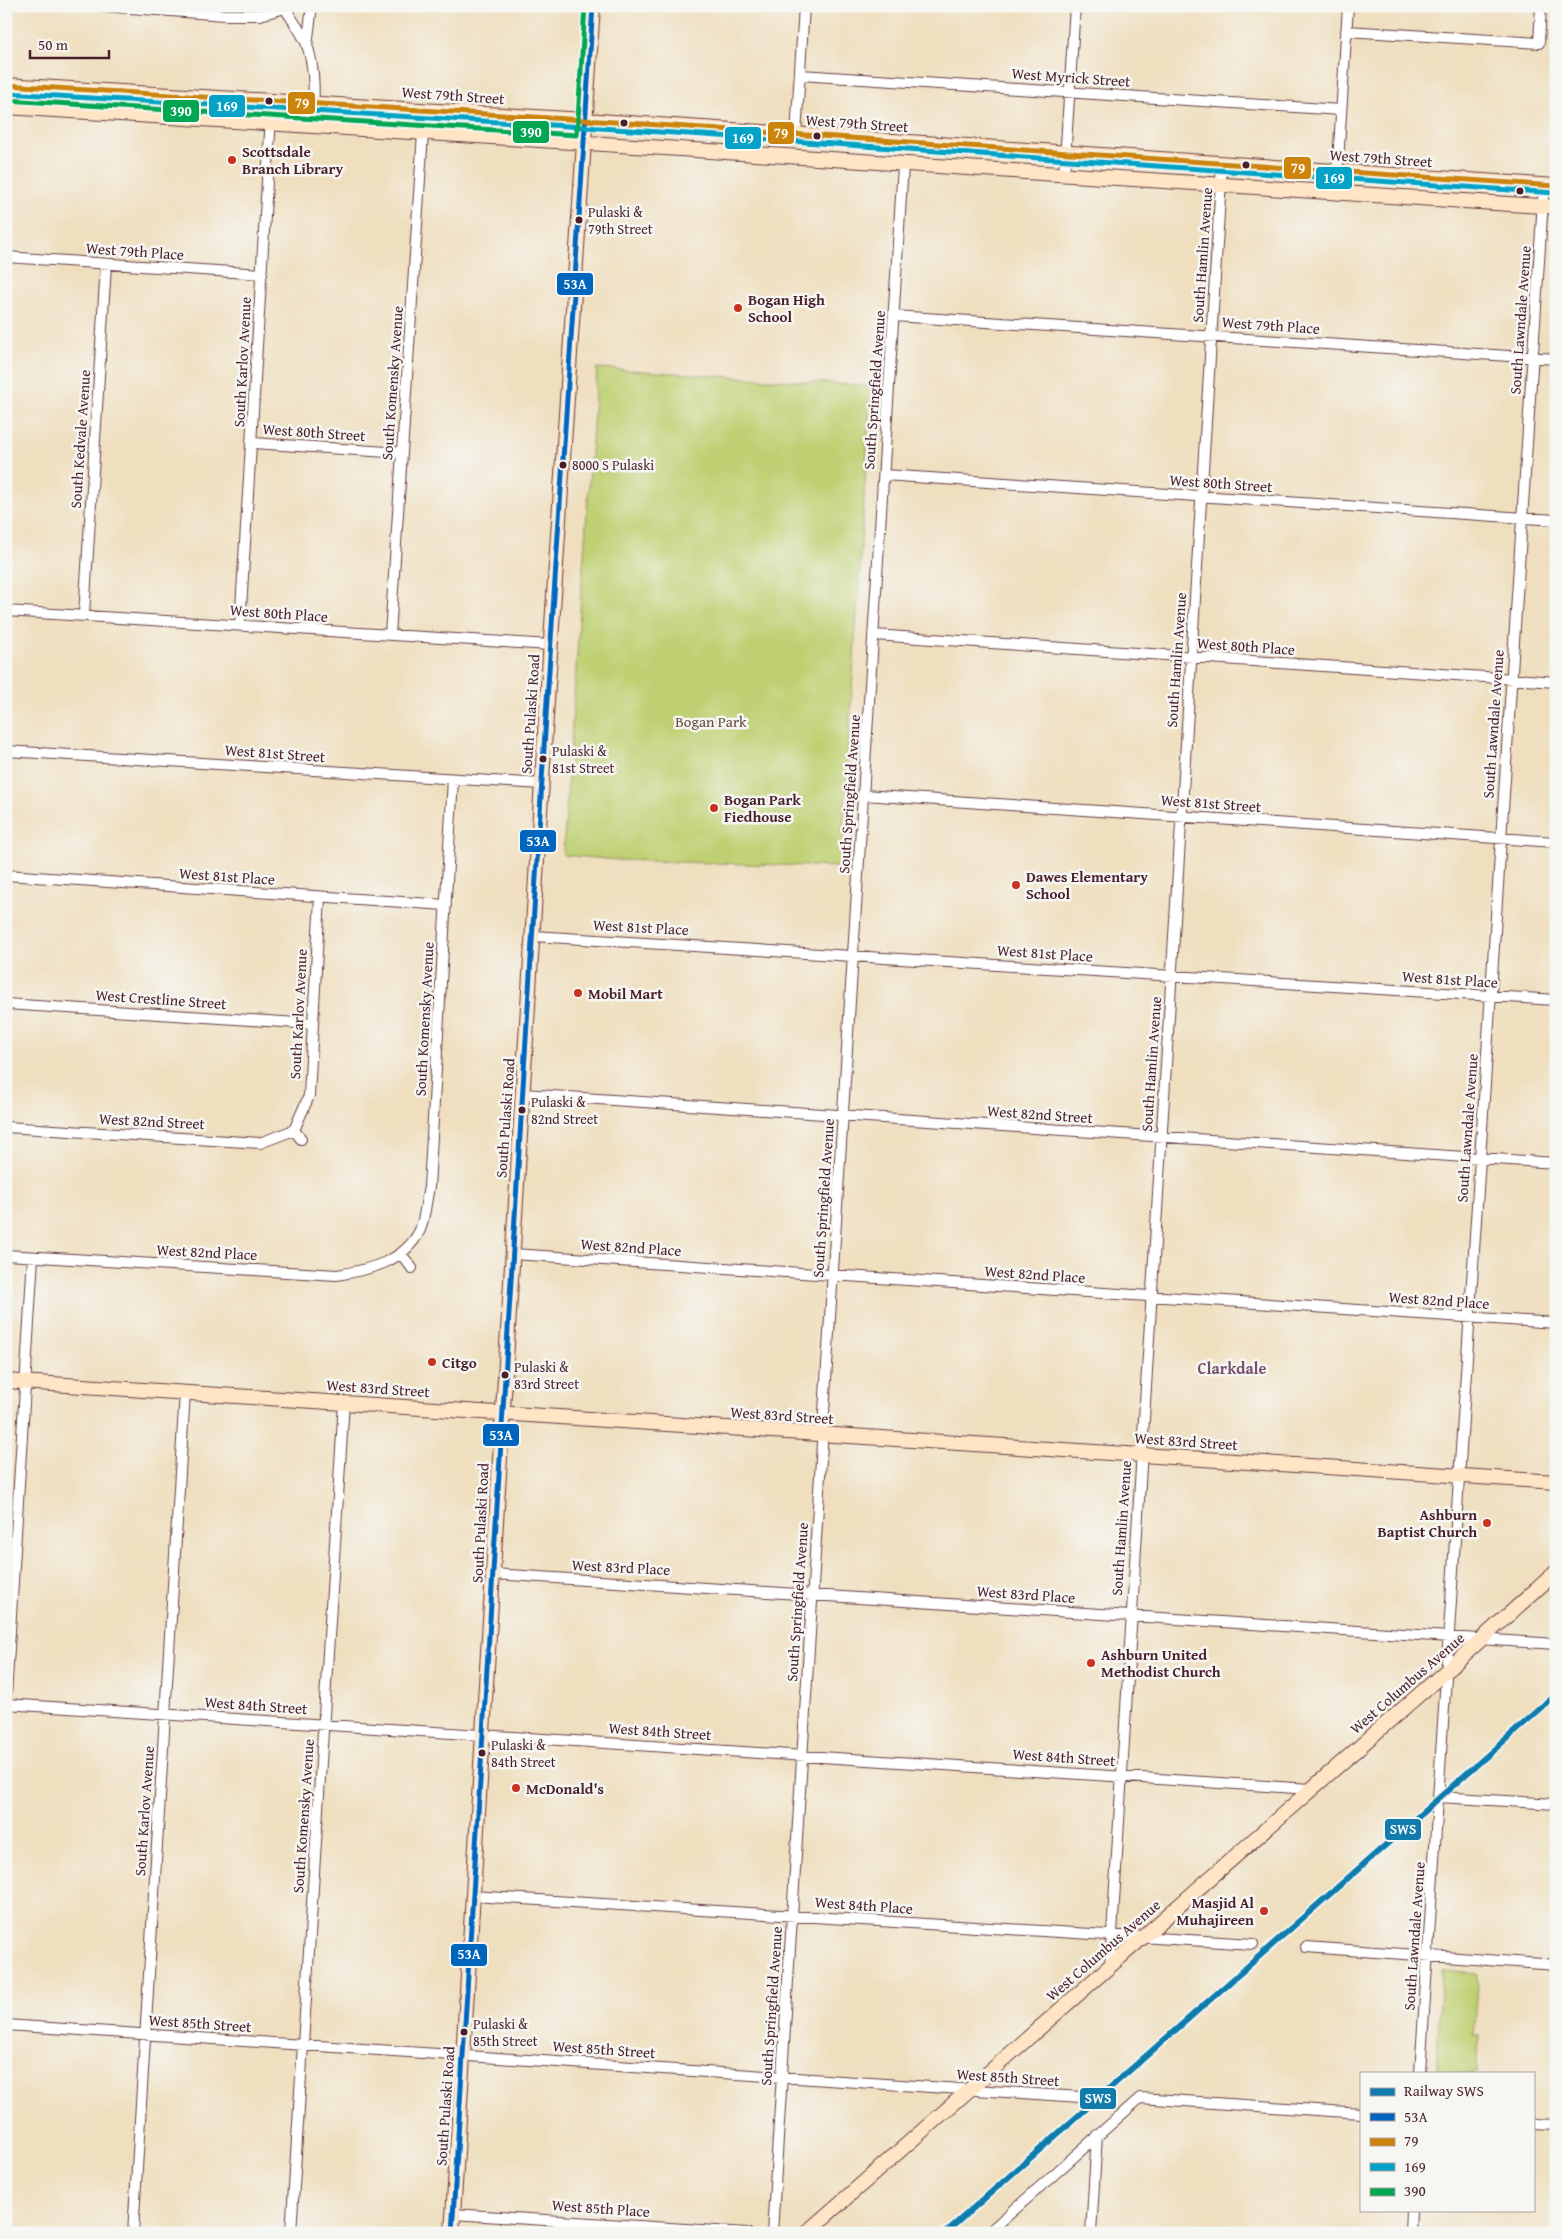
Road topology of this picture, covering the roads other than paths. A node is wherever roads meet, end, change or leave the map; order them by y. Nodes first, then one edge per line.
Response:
1 (103, 6) edge
2 (312, 6) edge
3 (593, 6) edge
4 (804, 6) edge
5 (1075, 6) edge
6 (1348, 6) edge
7 (1541, 6) edge
8 (288, 7) edge
9 (224, 11) edge
10 (1346, 31) junction
11 (307, 46) junction
12 (800, 76) junction
13 (6, 84) edge
14 (1069, 92) junction
15 (272, 100) junction
16 (314, 102) junction
17 (6, 107) edge
18 (1341, 110) junction
19 (585, 120) junction
20 (270, 124) junction
21 (312, 126) junction
22 (423, 133) junction
23 (796, 135) junction
24 (584, 143) junction
25 (1065, 153) junction
26 (1222, 164) junction
27 (903, 165) junction
28 (1337, 172) junction
29 (1064, 175) junction
30 (1221, 185) junction
31 (1550, 185) edge
32 (1336, 193) junction
33 (1549, 207) edge
34 (6, 257) edge
35 (106, 265) junction
36 (262, 274) junction
37 (894, 316) junction
38 (1212, 337) junction
39 (1532, 358) junction
40 (1556, 360) edge
41 (253, 443) junction
42 (402, 453) junction
43 (884, 474) junction
44 (1202, 496) junction
45 (1522, 517) junction
46 (1556, 520) edge
47 (6, 611) edge
48 (84, 615) junction
49 (240, 625) junction
50 (390, 635) junction
51 (874, 635) junction
52 (550, 645) junction
53 (1191, 657) junction
54 (1511, 680) junction
55 (1556, 682) edge
56 (6, 751) edge
57 (453, 779) junction
58 (542, 784) junction
59 (864, 795) junction
60 (1181, 816) junction
61 (1501, 838) junction
62 (1556, 842) edge
63 (6, 875) edge
64 (320, 897) junction
65 (446, 905) junction
66 (533, 936) junction
67 (854, 955) junction
68 (1171, 977) junction
69 (1491, 996) junction
70 (1556, 1000) edge
71 (6, 1004) edge
72 (313, 1024) junction
73 (523, 1094) junction
74 (843, 1115) junction
75 (6, 1127) edge
76 (294, 1130) junction
77 (1161, 1137) junction
78 (301, 1140) dead end
79 (1480, 1158) junction
80 (1556, 1163) edge
81 (401, 1254) junction
82 (513, 1254) junction
83 (6, 1255) edge
84 (33, 1257) junction
85 (412, 1268) dead end
86 (833, 1275) junction
87 (1151, 1296) junction
88 (1470, 1316) junction
89 (1556, 1322) edge
90 (6, 1381) edge
91 (26, 1382) junction
92 (185, 1392) junction
93 (344, 1402) junction
94 (503, 1412) junction
95 (823, 1434) junction
96 (1141, 1455) junction
97 (1460, 1476) junction
98 (1556, 1482) edge
99 (1556, 1572) edge
100 (493, 1574) junction
101 (812, 1594) junction
102 (1131, 1616) junction
103 (1448, 1638) junction
104 (1480, 1640) junction
105 (1556, 1644) edge
106 (1446, 1670) junction
107 (6, 1696) edge
108 (6, 1704) edge
109 (165, 1713) junction
110 (324, 1724) junction
111 (484, 1735) junction
112 (802, 1755) junction
113 (1121, 1776) junction
114 (1311, 1789) junction
115 (1438, 1797) junction
116 (1556, 1804) edge
117 (473, 1896) junction
118 (792, 1915) junction
119 (1111, 1935) junction
120 (1142, 1938) junction
121 (1253, 1944) dead end
122 (1306, 1947) dead end
123 (1428, 1957) junction
124 (1556, 1965) edge
125 (1110, 1966) junction
126 (6, 2025) edge
127 (145, 2034) junction
128 (303, 2044) junction
129 (464, 2055) junction
130 (1420, 2072) edge
131 (782, 2076) junction
132 (968, 2090) junction
133 (1080, 2097) dead end
134 (1360, 2113) edge
135 (1534, 2124) edge
136 (1556, 2125) edge
137 (1097, 2135) junction
138 (1411, 2212) edge
139 (454, 2214) junction
140 (133, 2233) edge
141 (291, 2233) edge
142 (452, 2233) edge
143 (747, 2233) edge
144 (772, 2233) edge
145 (806, 2233) edge
146 (988, 2233) edge
147 (1091, 2233) edge
148 (1410, 2233) edge

1 - 9 street
2 - 11 street
3 - 19 main road, South Pulaski Road
4 - 12 street
5 - 14 street
6 - 10 street
7 - 10 street
8 - 9 street
8 - 11 street
10 - 18 street
11 - 16 street
12 - 14 street, West Myrick Street
12 - 23 street
13 - 15 main road, West 79th Street
14 - 18 street, West Myrick Street
14 - 25 street
15 - 16 main road, West 79th Street
15 - 20 street, South Karlov Avenue
16 - 19 main road, West 79th Street
16 - 21 street
17 - 20 main road
18 - 28 street
19 - 23 main road, West 79th Street
19 - 24 main road, South Pulaski Road
20 - 21 main road
20 - 36 street, South Karlov Avenue
21 - 22 main road
22 - 24 main road
22 - 42 street, South Komensky Avenue
23 - 25 main road, West 79th Street
24 - 27 main road
24 - 52 main road, South Pulaski Road
25 - 26 main road, West 79th Street
25 - 29 street
26 - 28 main road, West 79th Street
26 - 30 street, South Hamlin Avenue
27 - 29 main road
27 - 37 street, South Springfield Avenue
28 - 31 main road, West 79th Street
28 - 32 street
29 - 30 main road
30 - 32 main road
30 - 38 street, South Hamlin Avenue
31 - 33 street, South Lawndale Avenue
32 - 33 main road
33 - 39 street, South Lawndale Avenue
34 - 35 street, West 79th Place
35 - 36 street, West 79th Place
35 - 48 street, South Kedvale Avenue
36 - 41 street, South Karlov Avenue
37 - 38 street, West 79th Place
37 - 43 street, South Springfield Avenue
38 - 39 street, West 79th Place
38 - 44 street, South Hamlin Avenue
39 - 40 street, West 79th Place
39 - 45 street, South Lawndale Avenue
41 - 42 street, West 80th Street
41 - 49 street, South Karlov Avenue
42 - 50 street, South Komensky Avenue
43 - 44 street, West 80th Street
43 - 51 street, South Springfield Avenue
44 - 45 street, West 80th Street
44 - 53 street, South Hamlin Avenue
45 - 46 street, West 80th Street
45 - 54 street, South Lawndale Avenue
47 - 48 street, West 80th Place
48 - 49 street, West 80th Place
49 - 50 street, West 80th Place
50 - 52 street, West 80th Place
51 - 53 street, West 80th Place
51 - 59 street, South Springfield Avenue
52 - 58 main road, South Pulaski Road
53 - 54 street, West 80th Place
53 - 60 street, South Hamlin Avenue
54 - 55 street, West 80th Place
54 - 61 street, South Lawndale Avenue
56 - 57 street, West 81st Street
57 - 58 street, West 81st Street
57 - 65 street, South Komensky Avenue
58 - 66 main road, South Pulaski Road
59 - 60 street, West 81st Street
59 - 67 street, South Springfield Avenue
60 - 61 street, West 81st Street
60 - 68 street, South Hamlin Avenue
61 - 62 street, West 81st Street
61 - 69 street, South Lawndale Avenue
63 - 64 street, West 81st Place
64 - 65 street, West 81st Place
64 - 72 street, South Karlov Avenue
65 - 81 street, South Komensky Avenue
66 - 67 street, West 81st Place
66 - 73 main road, South Pulaski Road
67 - 68 street, West 81st Place
67 - 74 street, South Springfield Avenue
68 - 69 street, West 81st Place
68 - 77 street, South Hamlin Avenue
69 - 70 street, West 81st Place
69 - 79 street, South Lawndale Avenue
71 - 72 street, West Crestline Street
72 - 76 street, South Karlov Avenue
73 - 74 street, West 82nd Street
73 - 82 main road, South Pulaski Road
74 - 77 street, West 82nd Street
74 - 86 street, South Springfield Avenue
75 - 76 street, West 82nd Street
76 - 78 street
77 - 79 street, West 82nd Street
77 - 87 street, South Hamlin Avenue
79 - 80 street, West 82nd Street
79 - 88 street, South Lawndale Avenue
81 - 84 street, West 82nd Place
81 - 85 street
82 - 86 street, West 82nd Place
82 - 94 main road, South Pulaski Road
83 - 84 street, West 82nd Place
84 - 91 street
86 - 87 street, West 82nd Place
86 - 95 street, South Springfield Avenue
87 - 88 street, West 82nd Place
87 - 96 street, South Hamlin Avenue
88 - 89 street, West 82nd Place
88 - 97 street, South Lawndale Avenue
90 - 91 main road, West 83rd Street
91 - 92 main road, West 83rd Street
91 - 107 street
92 - 93 main road, West 83rd Street
92 - 109 street, South Karlov Avenue
93 - 94 main road, West 83rd Street
93 - 110 street, South Komensky Avenue
94 - 95 main road, West 83rd Street
94 - 100 main road, South Pulaski Road
95 - 96 main road, West 83rd Street
95 - 101 street, South Springfield Avenue
96 - 97 main road, West 83rd Street
96 - 102 street, South Hamlin Avenue
97 - 98 main road, West 83rd Street
97 - 103 street, South Lawndale Avenue
99 - 104 main road, West Columbus Avenue
100 - 101 street, West 83rd Place
100 - 111 main road, South Pulaski Road
101 - 102 street, West 83rd Place
101 - 112 street, South Springfield Avenue
102 - 103 street, West 83rd Place
102 - 113 street, South Hamlin Avenue
103 - 104 street, West 83rd Place
103 - 106 street, South Lawndale Avenue
104 - 105 street, West 83rd Place
104 - 106 main road, West Columbus Avenue
106 - 114 main road, West Columbus Avenue
106 - 115 street, South Lawndale Avenue
108 - 109 street, West 84th Street
109 - 110 street, West 84th Street
109 - 127 street, South Karlov Avenue
110 - 111 street, West 84th Street
110 - 128 street, South Komensky Avenue
111 - 112 street, West 84th Street
111 - 117 main road, South Pulaski Road
112 - 113 street, West 84th Street
112 - 118 street, South Springfield Avenue
113 - 114 street, West 84th Street
113 - 119 street, South Hamlin Avenue
114 - 120 main road, West Columbus Avenue
115 - 116 street
115 - 123 street, South Lawndale Avenue
117 - 118 street, West 84th Place
117 - 129 main road, South Pulaski Road
118 - 119 street, West 84th Place
118 - 131 street, South Springfield Avenue
119 - 120 street, West 84th Place
119 - 125 street, South Hamlin Avenue
120 - 121 street, West 84th Place
120 - 125 main road, West Columbus Avenue
122 - 123 street
123 - 124 street
123 - 130 street, South Lawndale Avenue
125 - 132 main road, West Columbus Avenue
126 - 127 street, West 85th Street
127 - 128 street, West 85th Street
127 - 140 street, South Karlov Avenue
128 - 129 street, West 85th Street
128 - 141 street, South Komensky Avenue
129 - 131 street, West 85th Street
129 - 139 main road, South Pulaski Road
131 - 132 street, West 85th Street
131 - 144 street, South Springfield Avenue
132 - 133 street, West 85th Street
132 - 145 main road, West Columbus Avenue
134 - 137 street
135 - 136 street
137 - 146 street
137 - 147 street
138 - 148 street
139 - 142 main road, South Pulaski Road
139 - 143 street, West 85th Place

